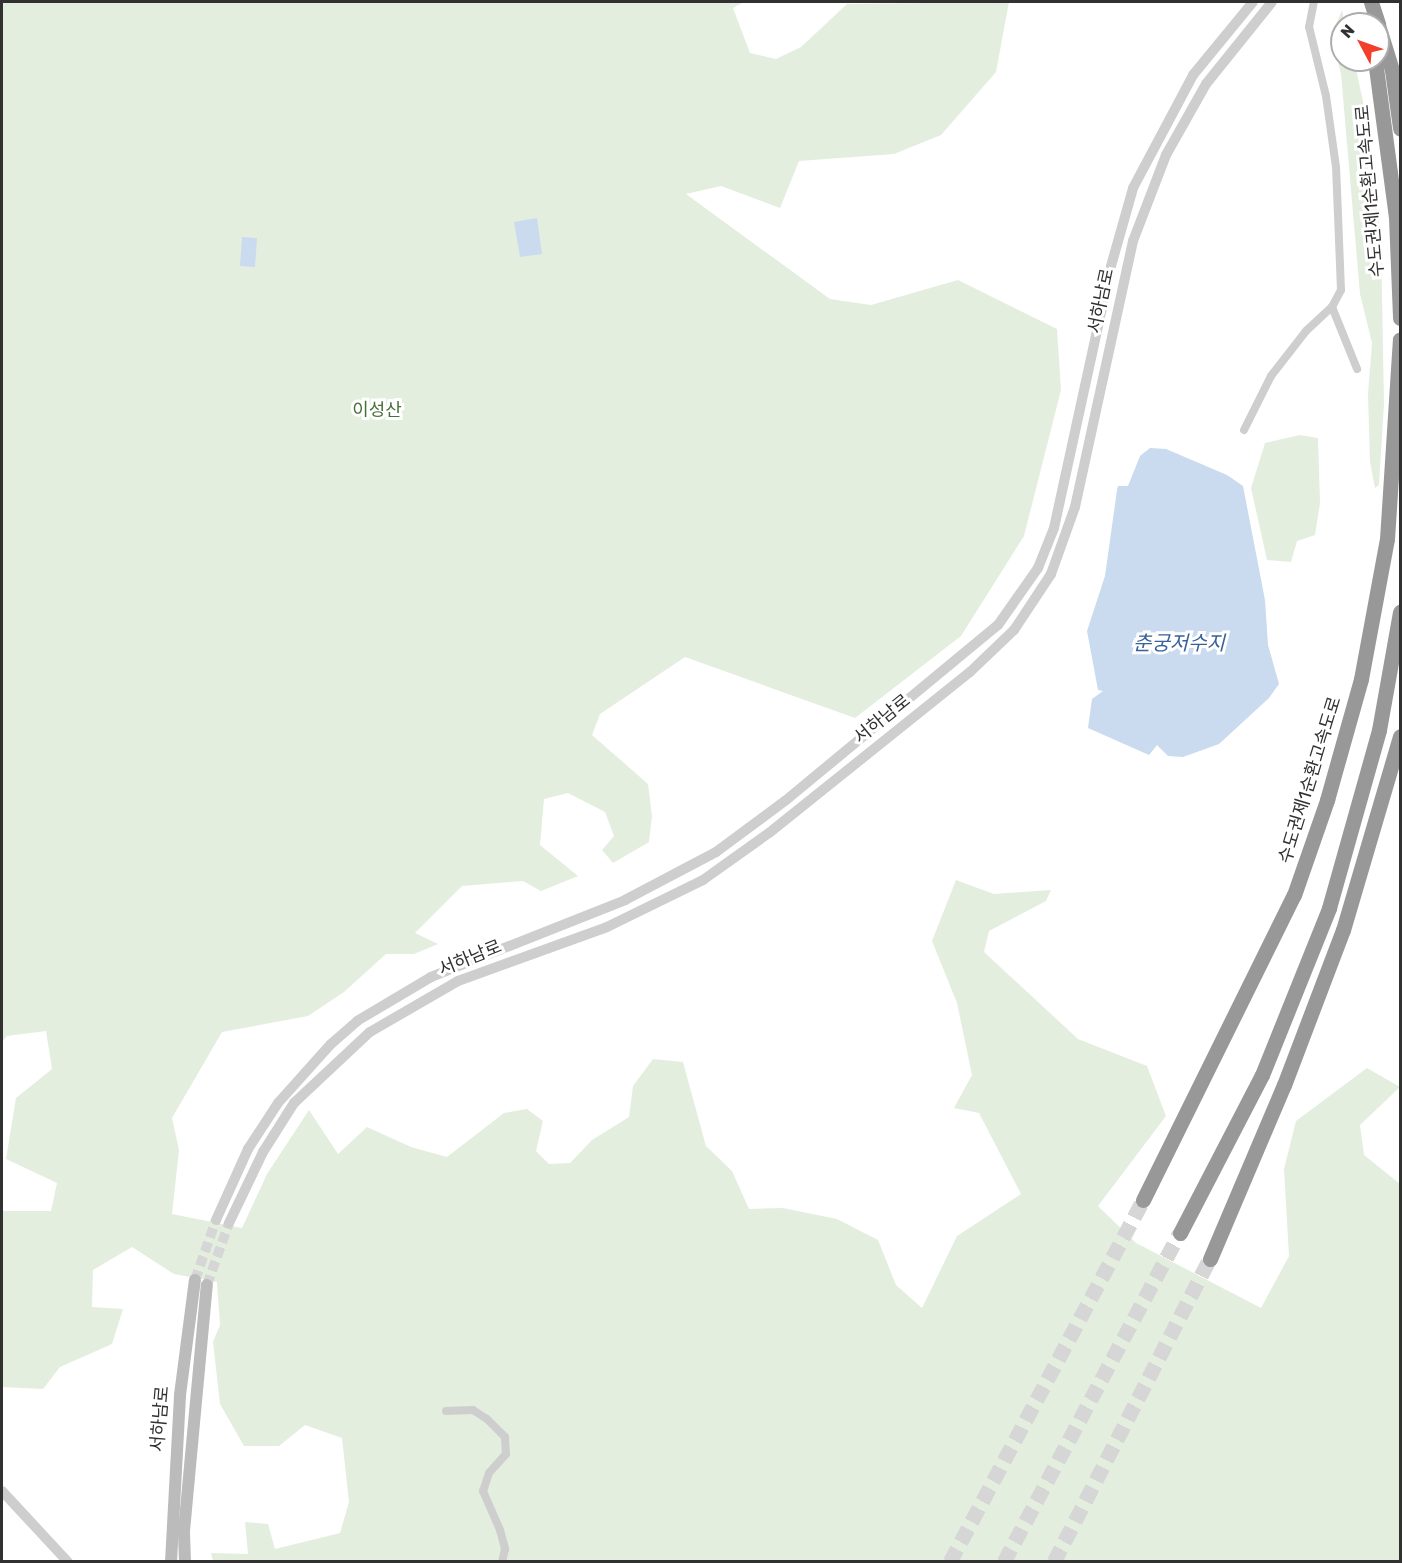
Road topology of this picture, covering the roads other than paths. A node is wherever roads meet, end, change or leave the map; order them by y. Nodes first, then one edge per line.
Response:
1 (1253, 2) edge
2 (1272, 2) edge
3 (1314, 2) edge
4 (1390, 64) edge
5 (1377, 72) edge
6 (1401, 128) edge
7 (1332, 307) junction
8 (1401, 318) edge
9 (1401, 339) edge
10 (1357, 369) dead end
11 (1244, 430) dead end
12 (1401, 612) edge
13 (1401, 736) edge
14 (1143, 1200) tunnel mouth
15 (216, 1220) tunnel mouth
16 (229, 1223) tunnel mouth
17 (1180, 1233) tunnel mouth
18 (1210, 1259) tunnel mouth
19 (195, 1280) tunnel mouth
20 (207, 1285) tunnel mouth
21 (446, 1411) dead end
22 (2, 1491) edge
23 (68, 1562) edge
24 (171, 1562) edge
25 (185, 1562) edge
26 (502, 1562) edge

1 - 15 street, 서하남로
2 - 16 street, 서하남로
3 - 7 street
4 - 6 highway, 수도권제1순환고속도로
5 - 8 highway, 수도권제1순환고속도로
7 - 10 street
7 - 11 street
9 - 14 highway, 수도권제1순환고속도로
12 - 17 highway
13 - 18 highway
19 - 24 main road, 서하남로
20 - 25 main road, 서하남로
21 - 26 street
22 - 23 street

